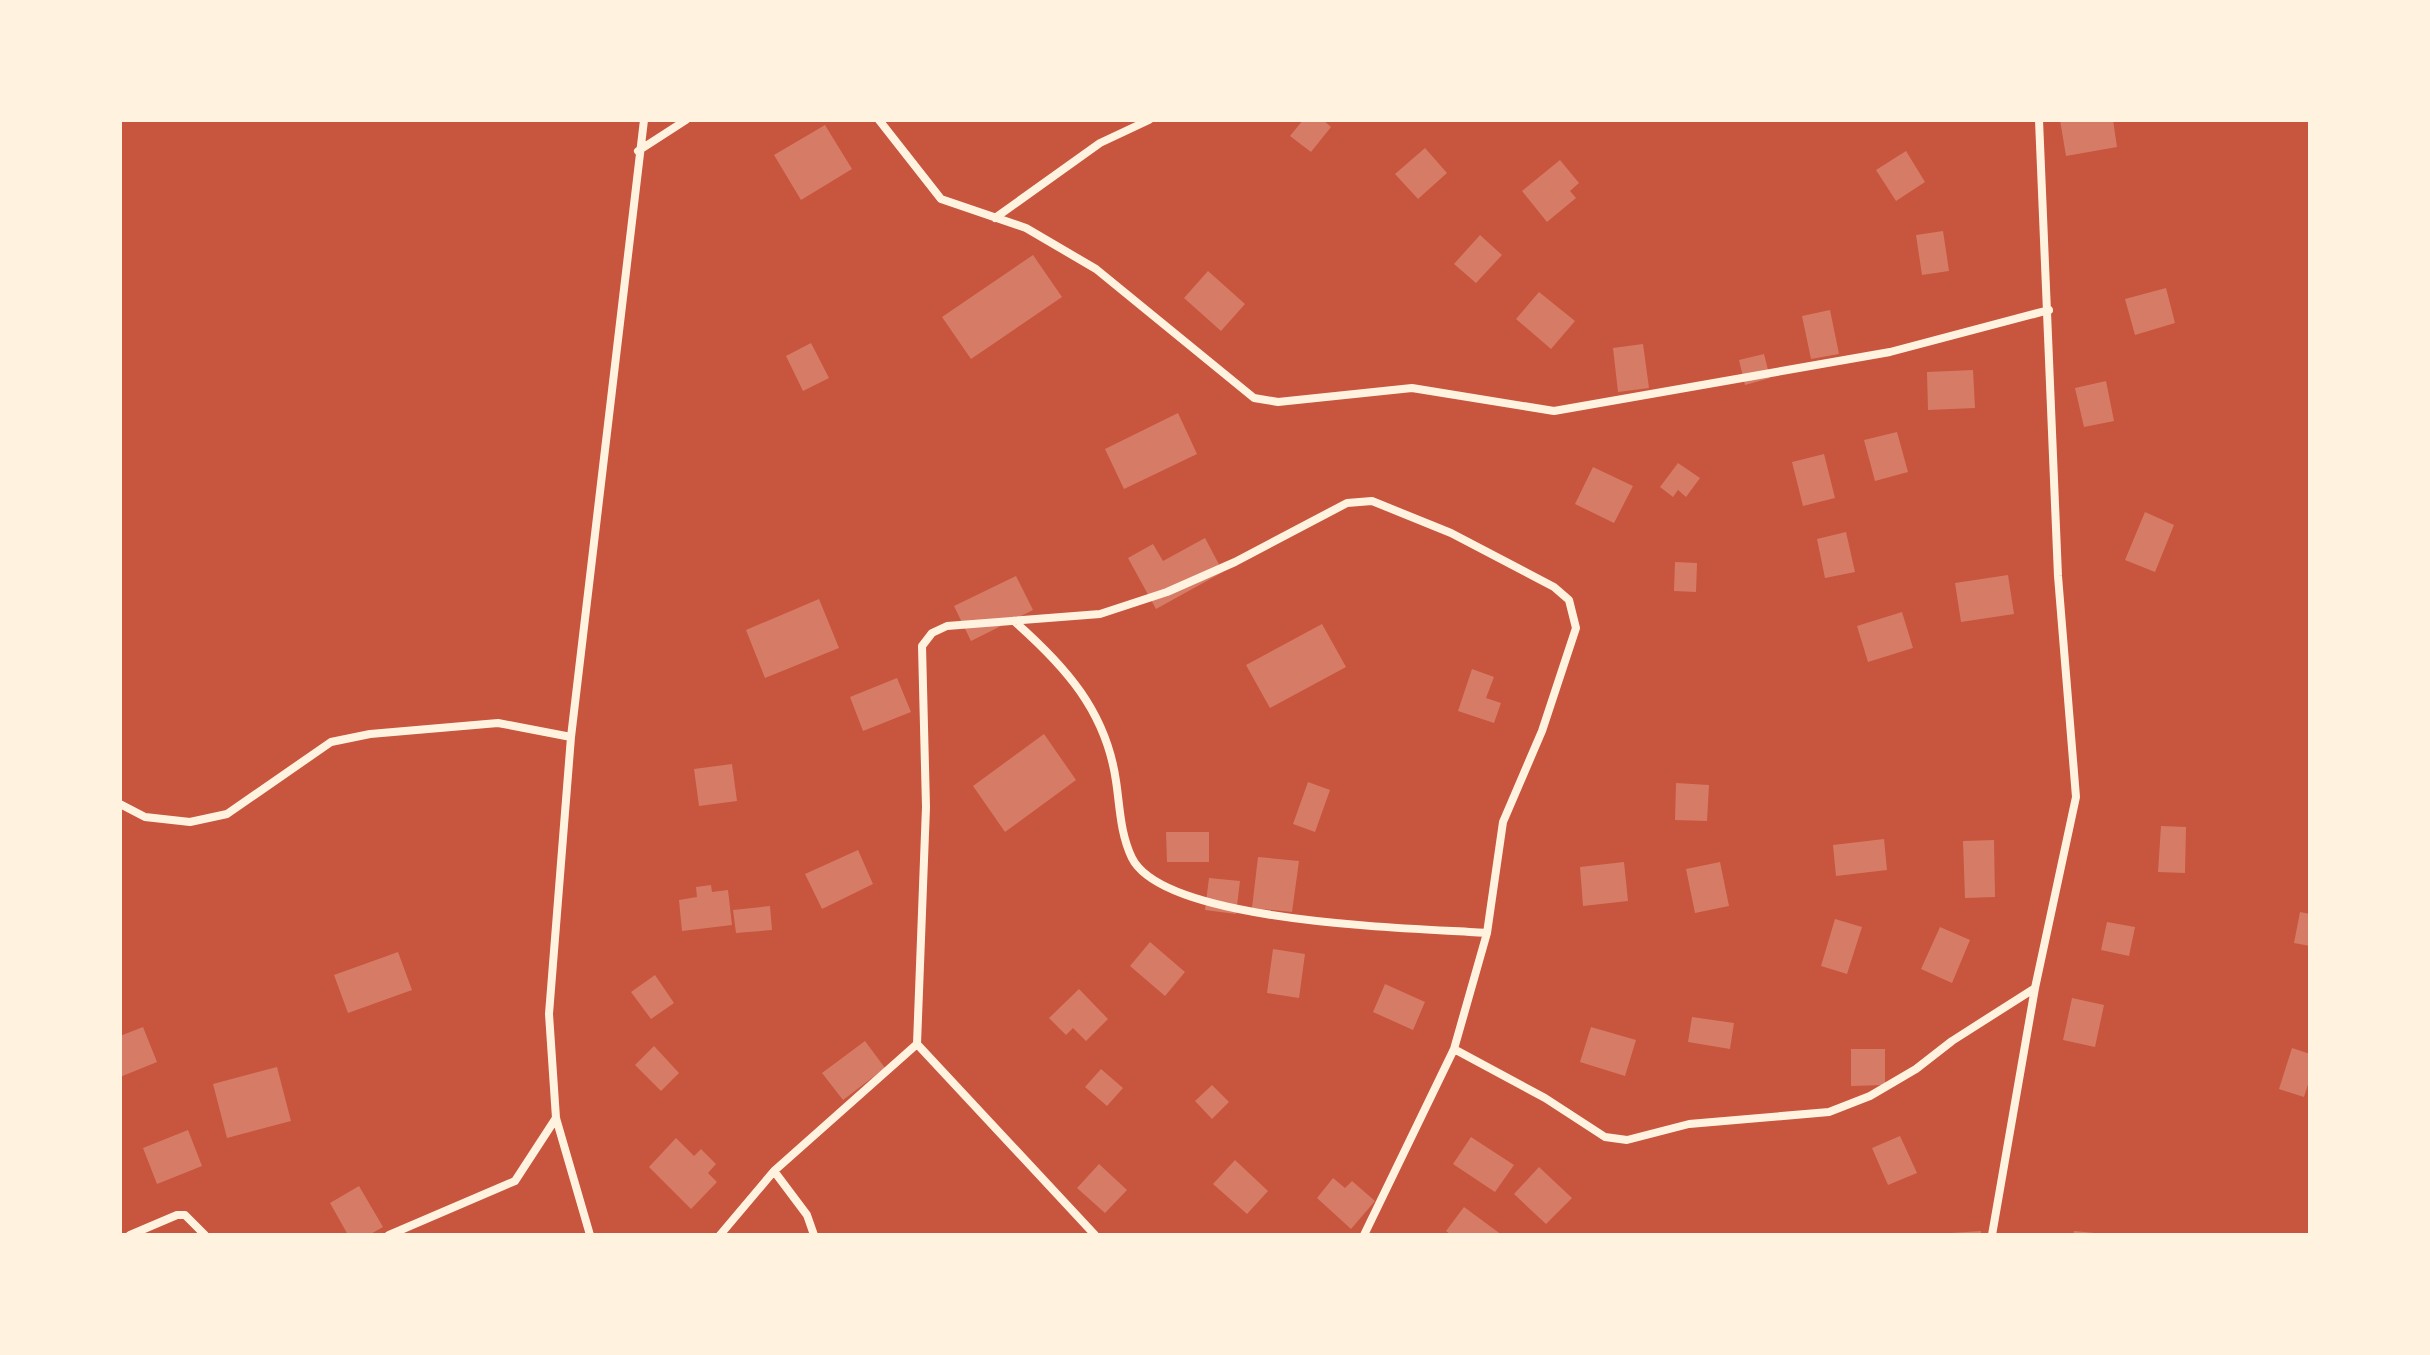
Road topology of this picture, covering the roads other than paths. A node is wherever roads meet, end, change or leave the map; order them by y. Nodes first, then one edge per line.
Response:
1 (644, 120) edge
2 (686, 120) edge
3 (879, 120) edge
4 (1149, 120) edge
5 (2039, 120) edge
6 (638, 151) junction
7 (995, 218) junction
8 (2049, 310) junction
9 (1014, 621) junction
10 (571, 737) junction
11 (120, 804) edge
12 (1487, 933) junction
13 (2035, 988) junction
14 (917, 1044) junction
15 (1454, 1049) junction
16 (556, 1118) junction
17 (774, 1171) junction
18 (130, 1235) edge
19 (205, 1235) edge
20 (389, 1235) edge
21 (590, 1235) edge
22 (720, 1235) edge
23 (814, 1235) edge
24 (1095, 1235) edge
25 (1364, 1235) edge
26 (1992, 1235) edge

1 - 6 street
2 - 6 street
3 - 7 street
4 - 7 street
5 - 8 street
6 - 10 street
7 - 8 street
8 - 13 street
9 - 12 street
9 - 12 street
9 - 14 street
10 - 11 street
10 - 16 street
12 - 15 street
13 - 15 street
13 - 26 street
14 - 17 street
14 - 24 street
15 - 25 street
16 - 20 street
16 - 21 street
17 - 22 street
17 - 23 street
18 - 19 street

